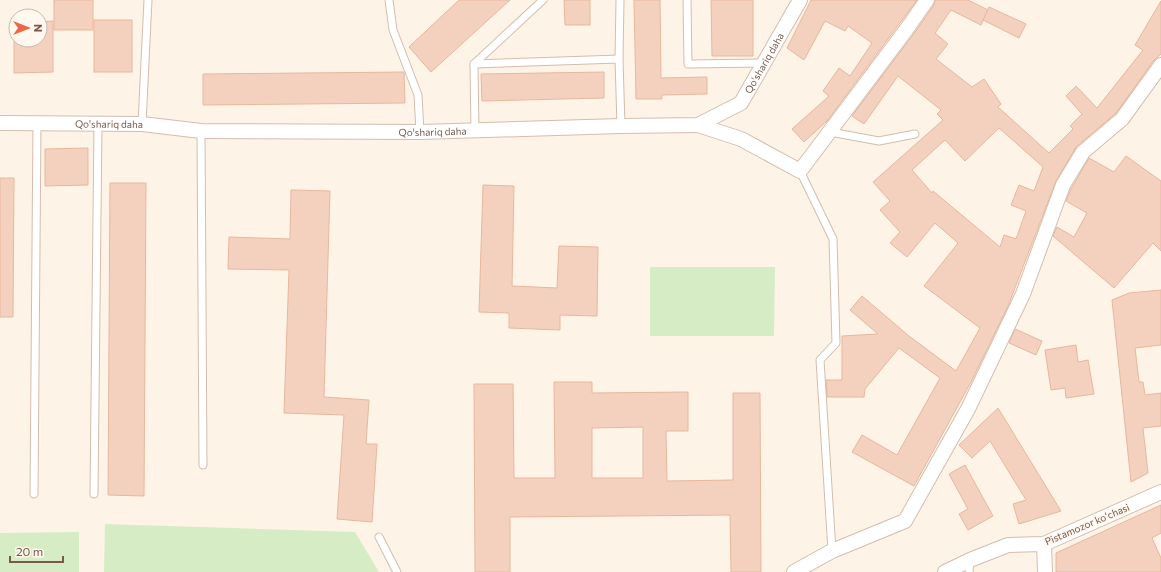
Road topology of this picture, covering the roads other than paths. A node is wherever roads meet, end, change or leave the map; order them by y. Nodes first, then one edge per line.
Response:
1 (148, 0) edge
2 (389, 0) edge
3 (543, 0) edge
4 (620, 0) edge
5 (687, 0) edge
6 (800, 0) edge
7 (927, 0) edge
8 (619, 59) junction
9 (766, 63) junction
10 (474, 64) junction
11 (1161, 65) edge
12 (0, 123) edge
13 (37, 123) junction
14 (98, 123) junction
15 (142, 124) junction
16 (698, 125) junction
17 (621, 126) junction
18 (201, 131) junction
19 (475, 131) junction
20 (420, 132) junction
21 (830, 132) junction
22 (915, 134) dead end
23 (800, 171) junction
24 (203, 465) dead end
25 (1161, 492) edge
26 (34, 494) dead end
27 (94, 494) dead end
28 (379, 537) dead end
29 (1044, 544) junction
30 (832, 551) junction
31 (970, 566) edge
32 (397, 572) edge
33 (794, 572) edge
34 (945, 572) edge
35 (1045, 572) edge

1 - 15 lane
2 - 20 lane
3 - 10 lane
4 - 8 lane
5 - 9 lane
6 - 9 street, Qo'shariq daha
7 - 21 street
8 - 10 lane
8 - 17 lane
9 - 16 street, Qo'shariq daha
10 - 19 lane
11 - 30 street
12 - 13 street, Qo'shariq daha
13 - 14 street, Qo'shariq daha
13 - 26 lane
14 - 15 street, Qo'shariq daha
14 - 27 lane
15 - 18 street, Qo'shariq daha
16 - 17 street, Qo'shariq daha
16 - 23 street
17 - 19 street, Qo'shariq daha
18 - 20 street, Qo'shariq daha
18 - 24 lane
19 - 20 street, Qo'shariq daha
21 - 22 lane
21 - 23 street
23 - 30 lane
25 - 29 street, Pistamozor koʻchasi
28 - 32 lane
29 - 31 street, Pistamozor koʻchasi
29 - 35 street
30 - 33 street
31 - 34 street, Pistamozor koʻchasi

